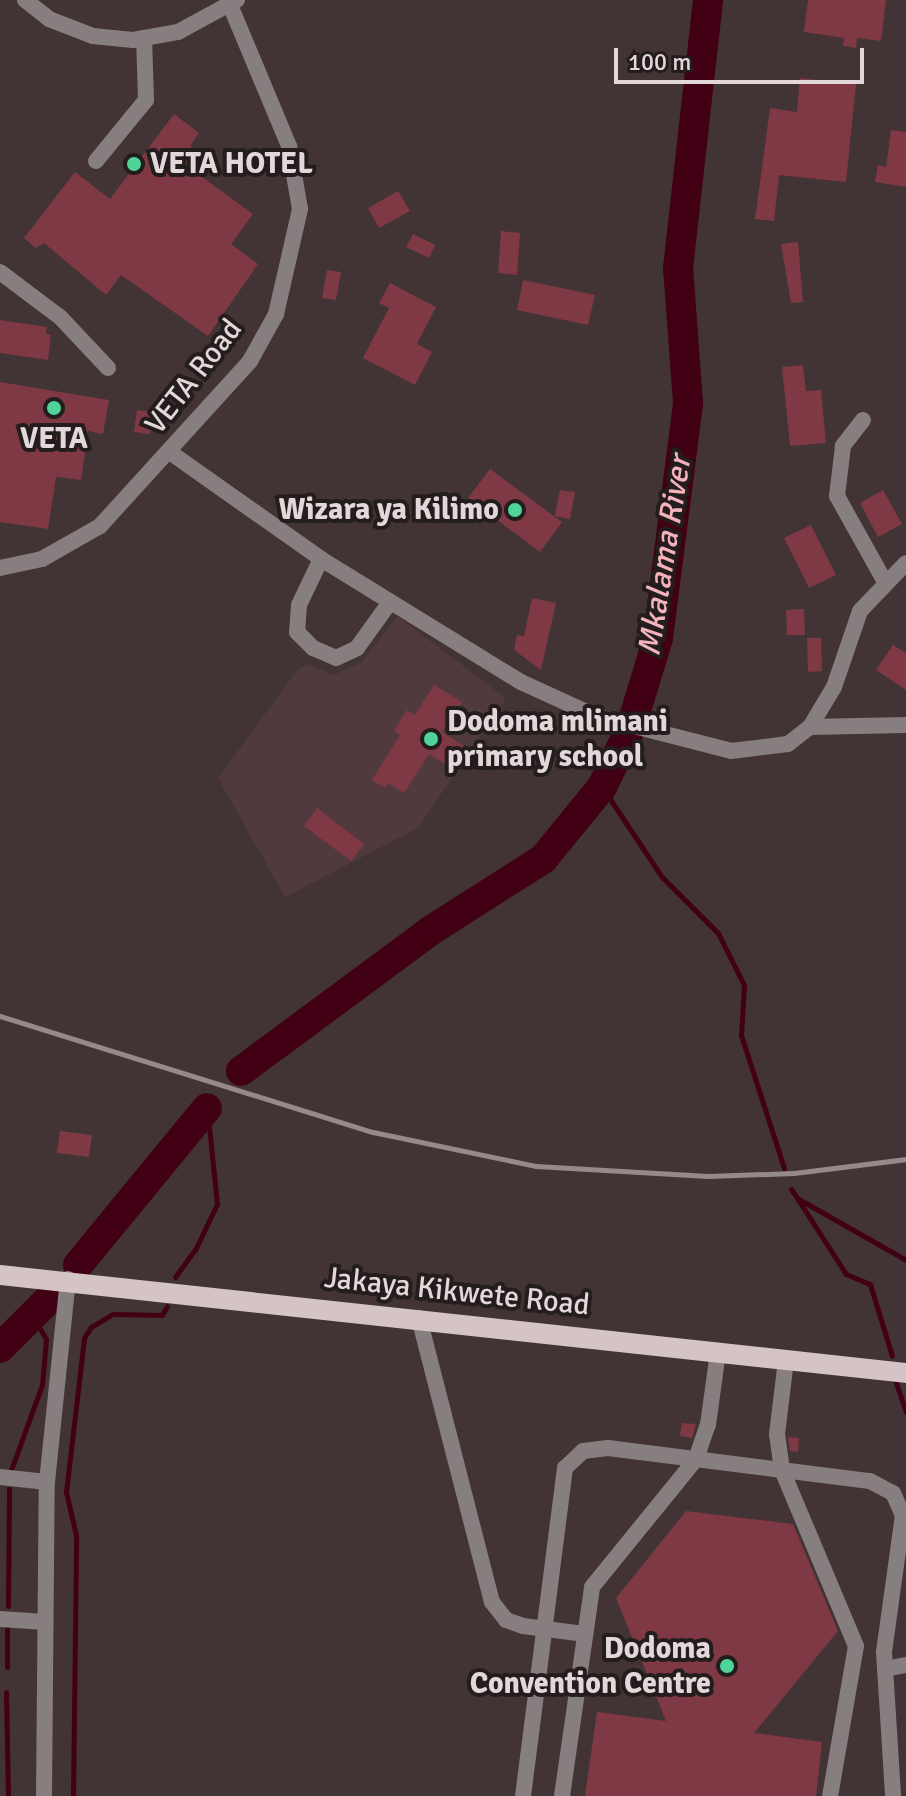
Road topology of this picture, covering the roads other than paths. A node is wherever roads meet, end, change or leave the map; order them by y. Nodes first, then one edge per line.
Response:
1 (25, 0) edge
2 (232, 2) edge
3 (144, 38) junction
4 (96, 161) dead end
5 (0, 272) edge
6 (108, 368) dead end
7 (863, 420) dead end
8 (171, 453) junction
9 (321, 559) junction
10 (906, 563) edge
11 (0, 568) edge
12 (885, 582) junction
13 (390, 602) junction
14 (906, 725) edge
15 (810, 727) junction
16 (0, 1275) edge
17 (68, 1279) junction
18 (419, 1318) junction
19 (718, 1352) junction
20 (786, 1360) junction
21 (906, 1373) edge
22 (696, 1459) junction
23 (782, 1470) junction
24 (0, 1477) edge
25 (47, 1482) junction
26 (0, 1619) edge
27 (45, 1622) junction
28 (544, 1628) junction
29 (585, 1634) junction
30 (906, 1665) edge
31 (885, 1669) junction
32 (44, 1796) edge
33 (523, 1796) edge
34 (562, 1796) edge
35 (830, 1796) edge
36 (893, 1796) edge

1 - 3 street
2 - 3 street
2 - 8 street, VETA Road
3 - 4 street
5 - 6 street
7 - 12 street
8 - 9 street
8 - 11 street, VETA Road
9 - 13 street
9 - 13 street
10 - 12 street
12 - 15 street
13 - 15 street
14 - 15 street
16 - 17 main road, Jakaya Kikwete Road
17 - 18 main road, Jakaya Kikwete Road
17 - 25 street
18 - 19 main road, Jakaya Kikwete Road
18 - 28 street
19 - 20 main road, Jakaya Kikwete Road
19 - 22 street
20 - 21 main road, Jakaya Kikwete Road
20 - 23 street
22 - 23 street
22 - 28 street
22 - 29 street
23 - 31 street
23 - 35 street
24 - 25 street
25 - 27 street
26 - 27 street
27 - 32 street
28 - 29 street
28 - 33 street
29 - 34 street
30 - 31 street
31 - 36 street

